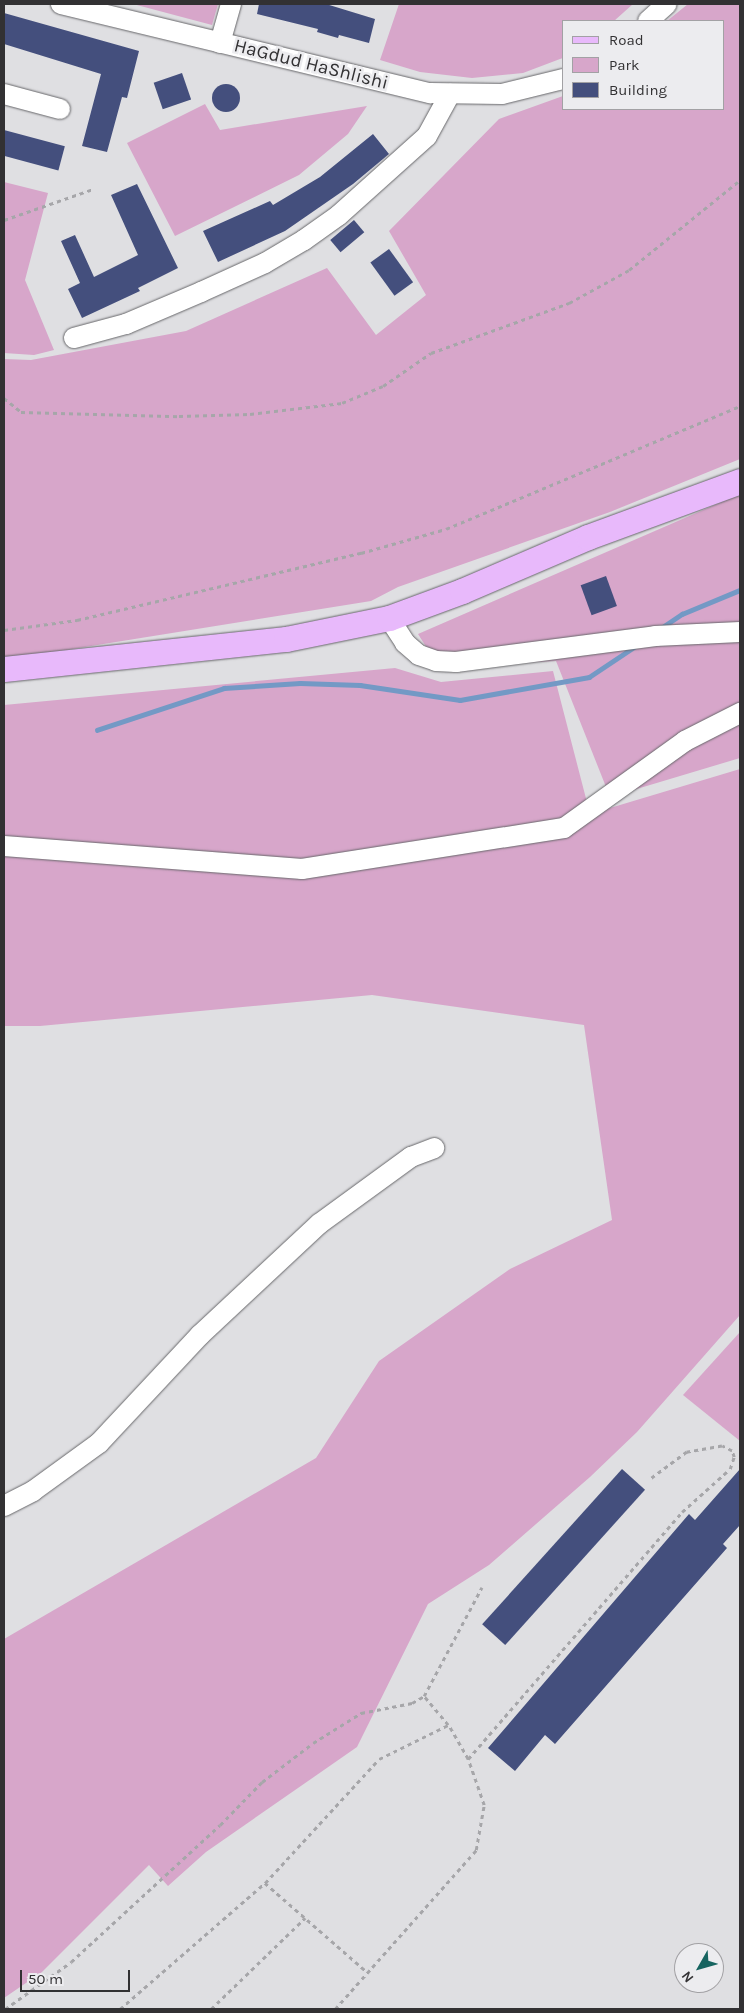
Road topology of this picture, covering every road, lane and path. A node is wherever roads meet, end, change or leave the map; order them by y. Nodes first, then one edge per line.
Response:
1 (61, 4) edge
2 (231, 4) edge
3 (667, 4) edge
4 (649, 20) edge
5 (220, 43) junction
6 (562, 79) edge
7 (4, 94) edge
8 (450, 94) junction
9 (60, 109) dead end
10 (740, 180) edge
11 (93, 189) dead end
12 (4, 220) edge
13 (74, 338) dead end
14 (4, 398) edge
15 (740, 406) edge
16 (740, 481) edge
17 (389, 618) junction
18 (4, 630) edge
19 (740, 632) edge
20 (4, 669) edge
21 (740, 713) edge
22 (4, 846) edge
23 (434, 1148) dead end
24 (649, 1480) dead end
25 (4, 1506) edge
26 (482, 1587) dead end
27 (424, 1696) junction
28 (448, 1725) junction
29 (468, 1759) junction
30 (265, 1883) junction
31 (306, 1918) junction
32 (367, 1972) junction
33 (6, 2009) edge
34 (120, 2009) edge
35 (211, 2009) edge
36 (335, 2009) edge

1 - 5 street, HaGdud HaShlishi
2 - 5 street
3 - 4 street
5 - 8 street, HaGdud HaShlishi
6 - 8 street, HaGdud HaShlishi
7 - 9 street
8 - 13 street
10 - 14 path
11 - 12 path
15 - 18 path
16 - 17 main road
17 - 19 street
17 - 20 main road
21 - 22 street
23 - 25 street
24 - 29 path
26 - 27 path
27 - 28 path
27 - 33 path
28 - 29 path
28 - 30 path
29 - 32 path
30 - 31 path
30 - 34 path
31 - 32 path
31 - 35 path
32 - 36 path

